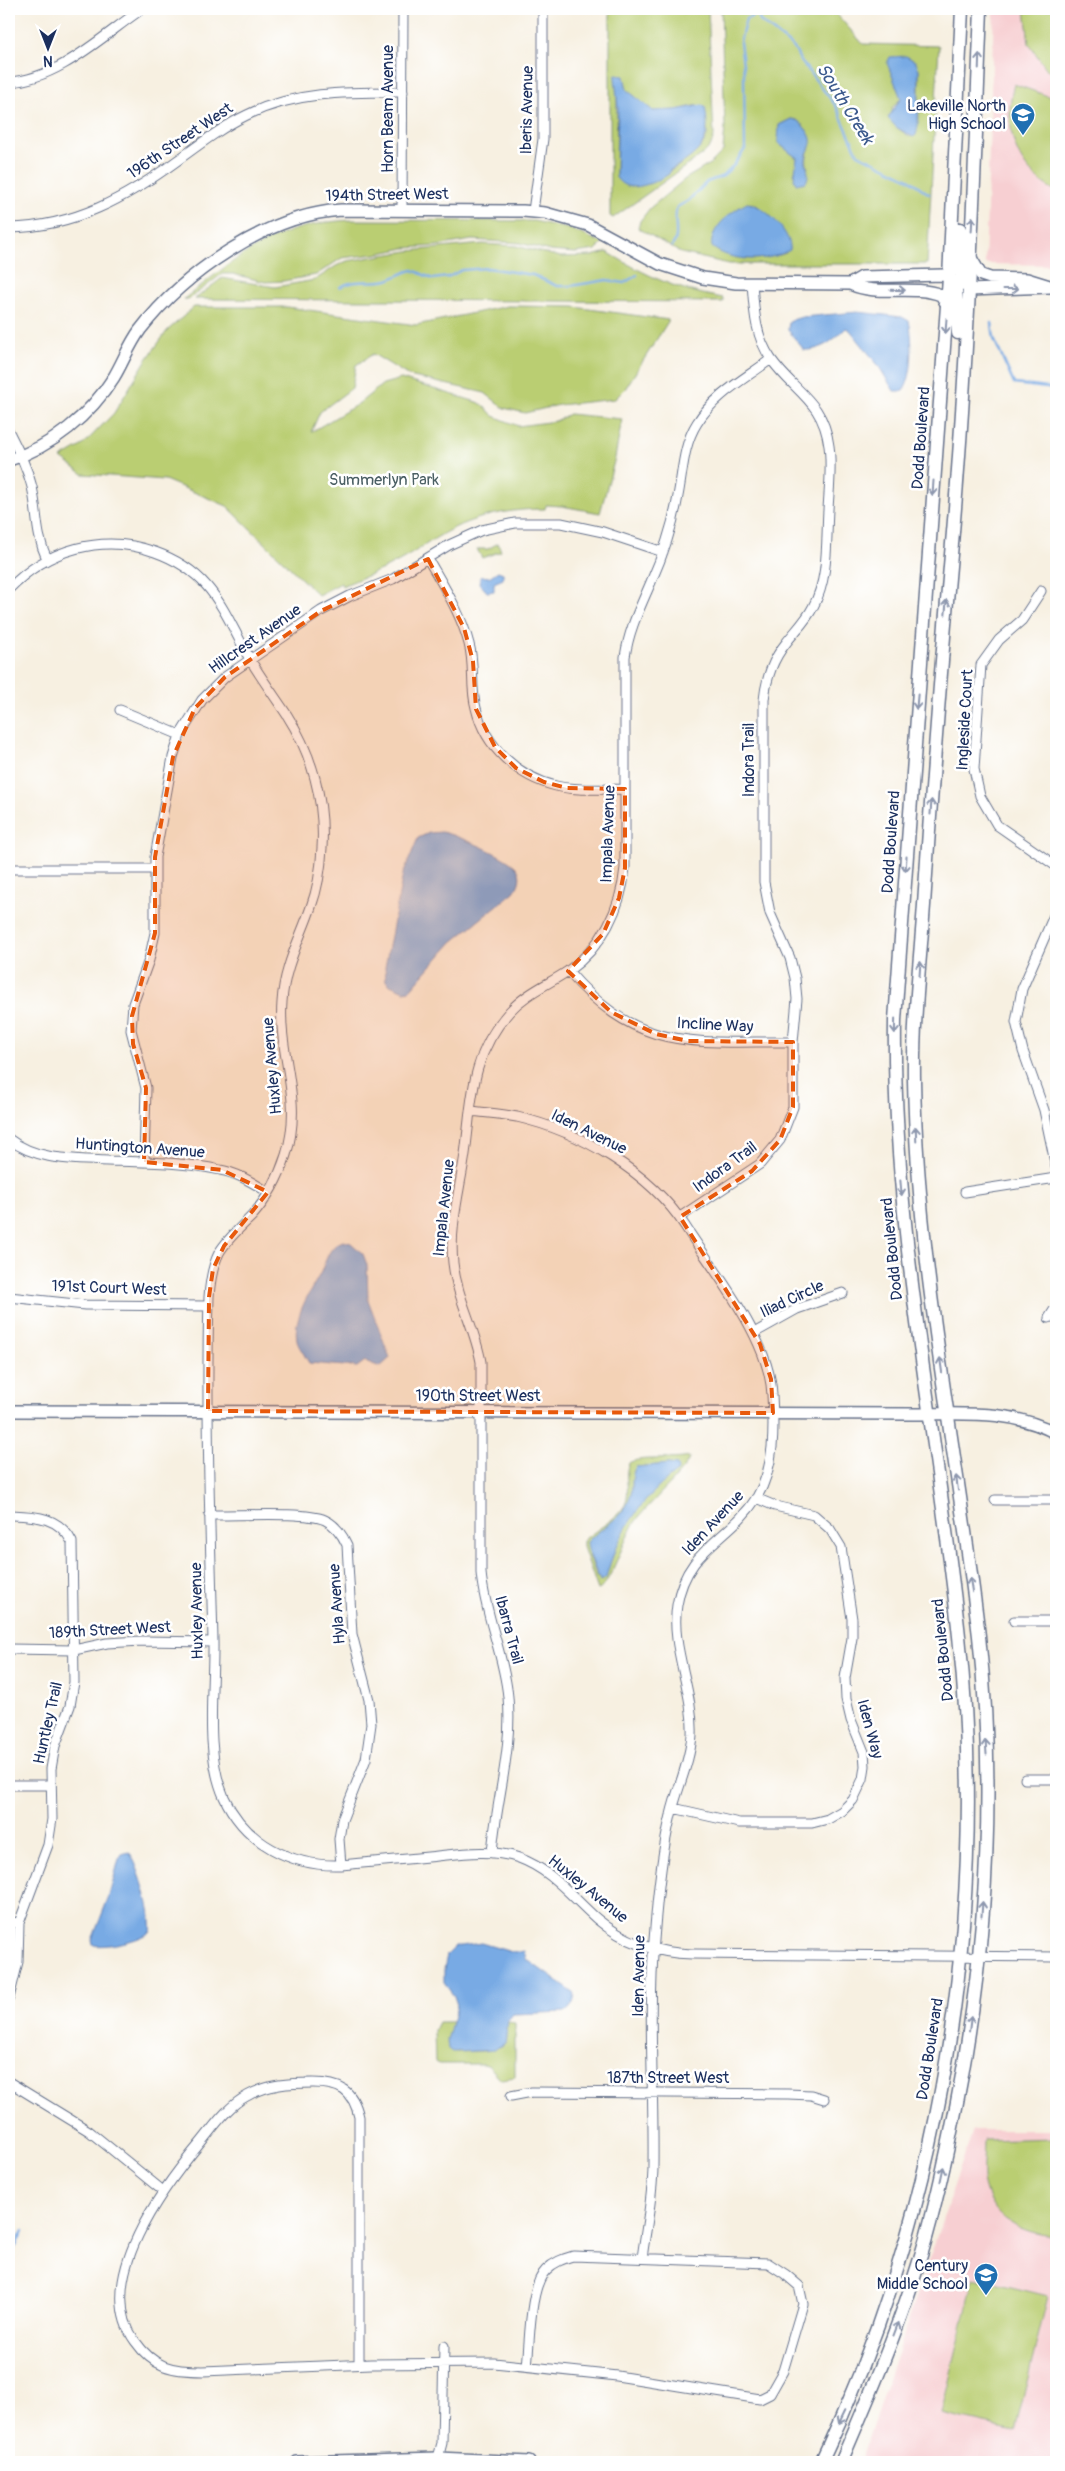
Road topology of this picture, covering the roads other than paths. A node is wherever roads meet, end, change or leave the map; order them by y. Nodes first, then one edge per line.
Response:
1 (142, 9) edge
2 (403, 9) edge
3 (543, 9) edge
4 (962, 9) edge
5 (981, 9) edge
6 (9, 82) edge
7 (402, 92) junction
8 (958, 104) junction
9 (402, 210) junction
10 (533, 211) junction
11 (9, 228) edge
12 (971, 258) junction
13 (949, 278) junction
14 (752, 283) junction
15 (850, 284) junction
16 (1055, 287) edge
17 (969, 290) junction
18 (947, 305) junction
19 (771, 360) junction
20 (9, 432) edge
21 (960, 447) junction
22 (21, 456) junction
23 (9, 460) edge
24 (663, 552) junction
25 (47, 559) junction
26 (428, 559) junction
27 (9, 589) edge
28 (1041, 591) dead end
29 (250, 659) junction
30 (120, 710) dead end
31 (180, 735) junction
32 (625, 789) junction
33 (1056, 866) edge
34 (9, 869) edge
35 (155, 869) junction
36 (1056, 911) edge
37 (568, 971) junction
38 (793, 1042) junction
39 (471, 1111) junction
40 (9, 1139) edge
41 (144, 1162) junction
42 (1056, 1167) edge
43 (1056, 1178) edge
44 (268, 1192) junction
45 (964, 1192) dead end
46 (680, 1217) junction
47 (843, 1293) dead end
48 (9, 1297) edge
49 (209, 1306) junction
50 (1056, 1306) edge
51 (1049, 1318) dead end
52 (754, 1334) junction
53 (9, 1410) edge
54 (208, 1411) junction
55 (481, 1413) junction
56 (773, 1413) junction
57 (948, 1413) junction
58 (928, 1414) junction
59 (1056, 1433) edge
60 (756, 1498) junction
61 (994, 1500) dead end
62 (1056, 1500) edge
63 (9, 1515) edge
64 (209, 1516) junction
65 (1014, 1621) dead end
66 (1056, 1621) edge
67 (213, 1642) junction
68 (9, 1649) edge
69 (74, 1650) junction
70 (1025, 1779) dead end
71 (1056, 1779) edge
72 (9, 1785) edge
73 (51, 1786) junction
74 (673, 1808) junction
75 (492, 1852) junction
76 (341, 1865) junction
77 (9, 1922) edge
78 (19, 1923) junction
79 (653, 1949) junction
80 (960, 1957) junction
81 (1056, 1957) edge
82 (978, 1958) junction
83 (9, 1998) edge
84 (9, 2082) edge
85 (652, 2093) junction
86 (511, 2096) dead end
87 (824, 2099) dead end
88 (163, 2191) junction
89 (642, 2258) junction
90 (444, 2346) dead end
91 (444, 2362) junction
92 (359, 2364) junction
93 (527, 2366) junction
94 (437, 2460) edge
95 (297, 2462) edge
96 (529, 2462) edge
97 (820, 2462) edge
98 (841, 2462) edge

1 - 6 street
2 - 7 street, Horn Beam Avenue
3 - 10 street, Iberis Avenue
4 - 8 main road, Dodd Boulevard
12 -> 5 main road, Dodd Boulevard
7 - 9 street, Horn Beam Avenue
7 - 11 street, 196th Street West
8 - 13 main road, Dodd Boulevard
8 - 17 main road
9 - 10 street, 194th Street West
9 - 22 street, 194th Street West
10 - 14 street, 194th Street West
12 - 16 street
12 - 17 main road, Dodd Boulevard
13 - 15 street, 194th Street West
13 - 18 main road, Dodd Boulevard
13 - 21 main road
14 - 15 street, 194th Street West
14 - 19 street, Indora Trail
15 -> 18 street, 194th Street West
17 -> 16 street
17 - 21 main road, Dodd Boulevard
18 -> 58 main road, Dodd Boulevard
19 - 24 street, Impala Avenue
19 - 38 street, Indora Trail
20 - 22 street
57 -> 21 main road, Dodd Boulevard
22 - 23 street, 194th Street West
22 - 25 street
24 - 26 street, Hillcrest Avenue
24 - 32 street, Impala Avenue
25 - 27 street
25 - 29 street
26 - 29 street, Hillcrest Avenue
26 - 32 street
28 - 33 street, Ingleside Court
29 - 31 street, Hillcrest Avenue
29 - 44 street, Huxley Avenue
30 - 31 street
31 - 35 street, Hillcrest Avenue
32 - 37 street, Impala Avenue
34 - 35 street
35 - 41 street, Hillcrest Avenue
36 - 42 street
37 - 38 street, Incline Way
37 - 39 street, Impala Avenue
38 - 46 street, Indora Trail
39 - 46 street, Iden Avenue
39 - 55 street, Impala Avenue
40 - 41 street, Huntington Avenue
41 - 44 street, Huntington Avenue
43 - 45 street
44 - 49 street, Huxley Avenue
46 - 52 street, Iden Avenue
47 - 52 street, Iliad Circle
48 - 49 street, 191st Court West
49 - 54 street, Huxley Avenue
50 - 51 street
52 - 56 street, Iden Avenue
53 - 54 street, 190th Street West
54 - 55 street, 190th Street West
54 - 64 street, Huxley Avenue
55 - 56 street, 190th Street West
55 - 75 street, Ibarra Trail
56 - 58 street, 190th Street West
56 - 60 street, Iden Avenue
57 - 58 street, 190th Street West
57 - 59 street, 190th Street West
82 -> 57 main road, Dodd Boulevard
58 - 80 main road, Dodd Boulevard
60 - 74 street, Iden Avenue
60 - 74 street, Iden Way
61 - 62 street
63 - 69 street, Huntley Trail
64 - 67 street, Huxley Avenue
64 - 76 street, Hyla Avenue
65 - 66 street
67 - 69 street, 189th Street West
67 - 76 street, Huxley Avenue
68 - 69 street, 189th Street West
69 - 73 street, Huntley Trail
70 - 71 street
72 - 73 street
73 - 78 street, Huntley Trail
74 - 79 street, Iden Avenue
75 - 76 street, Huxley Avenue
75 - 79 street, Huxley Avenue
77 - 78 street
78 - 83 street, Huntley Trail
79 - 80 street, Huxley Avenue
79 - 85 street, Iden Avenue
80 - 82 street, Huxley Avenue
80 -> 97 main road, Dodd Boulevard
81 - 82 street, Huxley Avenue
98 -> 82 main road, Dodd Boulevard
84 - 88 street
85 - 86 street, 187th Street West
85 - 87 street, 187th Street West
85 - 89 street, Iden Avenue
88 - 92 street
88 - 92 street
89 - 93 street
89 - 93 street
90 - 91 street
91 - 92 street
91 - 93 street
91 - 94 street
94 - 95 street
94 - 96 street

